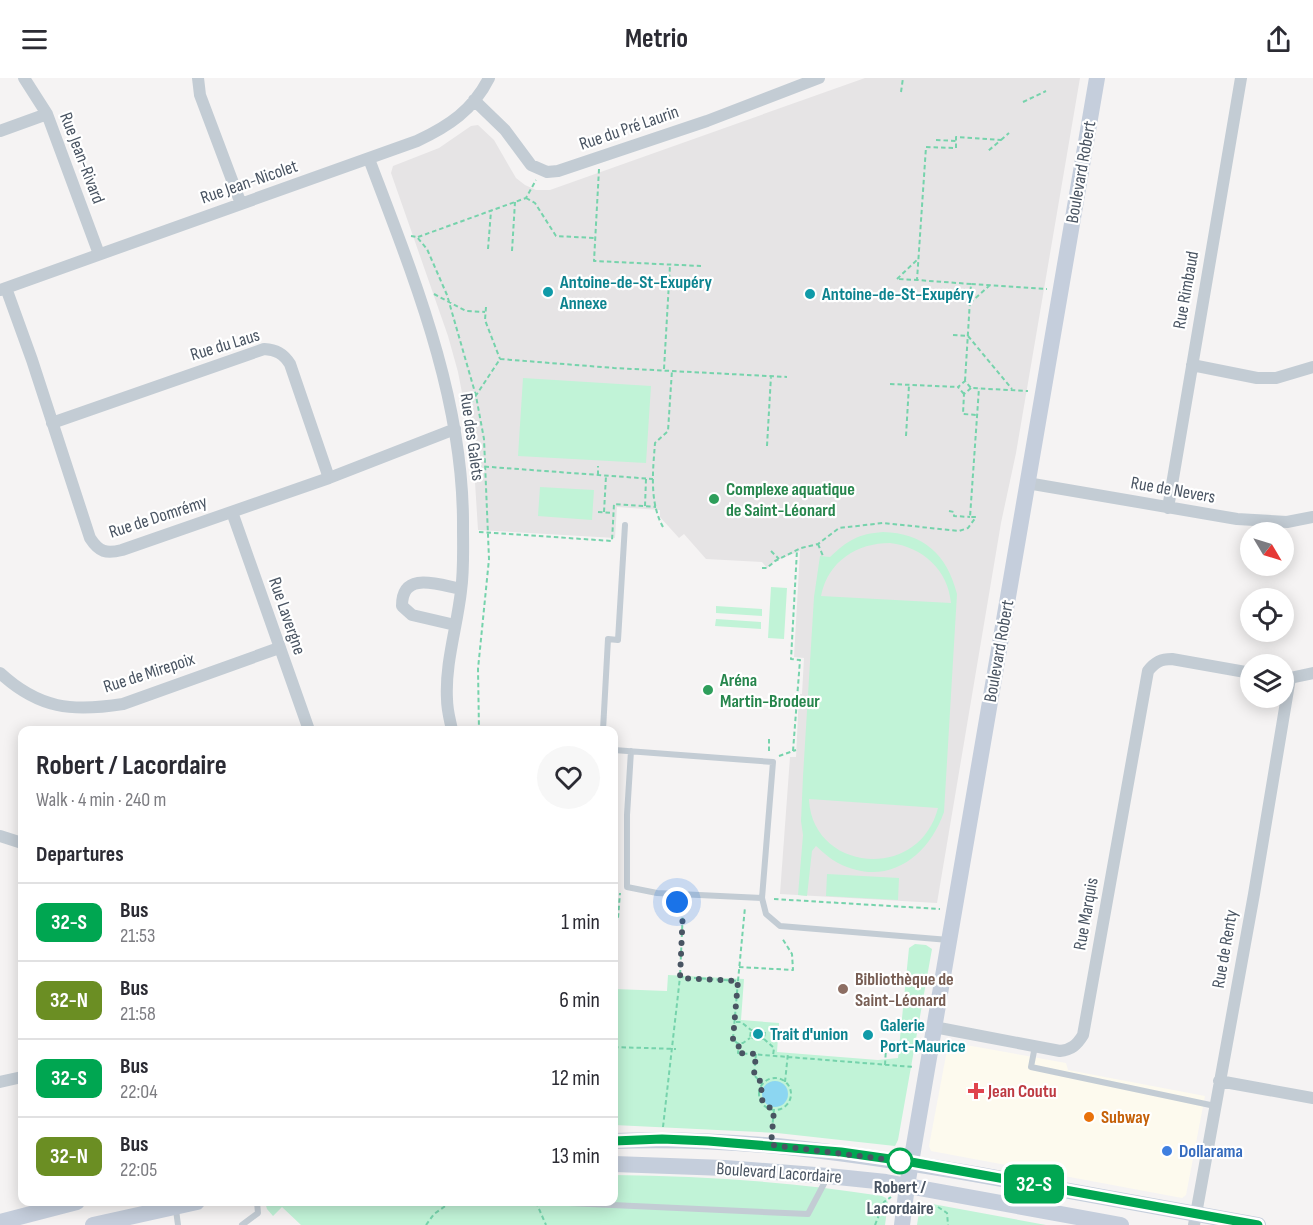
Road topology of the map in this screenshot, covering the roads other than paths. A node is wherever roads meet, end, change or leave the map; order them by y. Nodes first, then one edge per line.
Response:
1 (24, 78) edge
2 (198, 78) edge
3 (489, 78) edge
4 (819, 78) edge
5 (1097, 78) edge
6 (1241, 78) edge
7 (474, 100) junction
8 (47, 114) junction
9 (0, 131) edge
10 (369, 159) junction
11 (241, 204) junction
12 (99, 255) junction
13 (3, 289) edge
14 (1192, 365) junction
15 (1313, 367) edge
16 (52, 423) junction
17 (455, 429) junction
18 (329, 478) junction
19 (1028, 483) junction
20 (1168, 508) junction
21 (232, 512) junction
22 (1313, 517) edge
23 (625, 525) dead end
24 (461, 589) junction
25 (455, 626) junction
26 (279, 648) junction
27 (1240, 671) edge
28 (0, 673) edge
29 (1313, 673) edge
30 (1294, 677) edge
31 (1282, 708) edge
32 (308, 726) edge
33 (451, 726) edge
34 (603, 726) edge
35 (618, 750) edge
36 (631, 751) junction
37 (0, 836) edge
38 (18, 842) edge
39 (762, 898) junction
40 (949, 940) junction
41 (934, 1028) junction
42 (1035, 1046) junction
43 (18, 1078) edge
44 (0, 1082) edge
45 (1219, 1082) junction
46 (1313, 1098) edge
47 (1215, 1106) junction
48 (618, 1141) edge
49 (911, 1162) junction
50 (618, 1164) edge
51 (828, 1176) junction
52 (907, 1186) junction
53 (618, 1205) edge
54 (62, 1206) edge
55 (175, 1206) joint
56 (257, 1206) edge
57 (1194, 1219) edge
58 (0, 1222) edge
59 (93, 1225) edge
60 (178, 1225) edge
61 (242, 1225) edge
62 (902, 1225) edge
63 (1121, 1225) edge
64 (1258, 1225) edge

1 - 8 street, Rue Jean-Rivard
2 - 11 street
3 - 7 street, Rue Jean-Nicolet
4 - 7 street, Rue du Pré Laurin
5 - 19 main road, Boulevard Robert
6 - 14 street, Rue Rimbaud
7 - 10 street, Rue Jean-Nicolet
8 - 9 street
8 - 12 street, Rue Jean-Rivard
10 - 11 street, Rue Jean-Nicolet
10 - 17 street, Rue des Galets
11 - 12 street, Rue Jean-Nicolet
12 - 13 street, Rue Jean-Nicolet
13 - 16 street, Rue de Domrémy
14 - 15 street
14 - 20 street, Rue Rimbaud
16 - 18 street, Rue du Laus
16 - 21 street, Rue de Domrémy
17 - 18 street, Rue de Domrémy
17 - 24 street, Rue des Galets
18 - 21 street, Rue de Domrémy
19 - 20 street, Rue de Nevers
19 - 40 main road, Boulevard Robert
20 - 22 street, Rue de Nevers
21 - 26 street, Rue Lavergne
23 - 34 lane
24 - 25 street, Rue des Galets
24 - 25 street
25 - 33 street, Rue des Galets
26 - 28 street, Rue de Mirepoix
26 - 32 street, Rue Lavergne
27 - 42 street, Rue Marquis
29 - 30 street
31 - 45 street, Rue de Renty
35 - 36 lane
36 - 39 lane
36 - 39 lane
37 - 38 street
39 - 40 lane
40 - 41 main road, Boulevard Robert
41 - 42 street, Rue Marquis
41 - 49 main road, Boulevard Robert
42 - 47 lane
43 - 44 street
45 - 46 street
45 - 47 street, Rue de Renty
47 - 57 street, Rue de Renty
48 - 49 main road, Boulevard Lacordaire
49 - 52 main road, Boulevard Robert
49 - 57 main road, Boulevard Lacordaire
50 - 51 main road, Boulevard Lacordaire
51 - 52 main road, Boulevard Lacordaire
51 - 53 lane
52 - 62 main road, Boulevard Robert
52 - 63 main road, Boulevard Lacordaire
54 - 58 main road
55 - 59 main road
55 - 60 lane
56 - 61 lane
57 - 64 main road, Boulevard Lacordaire

